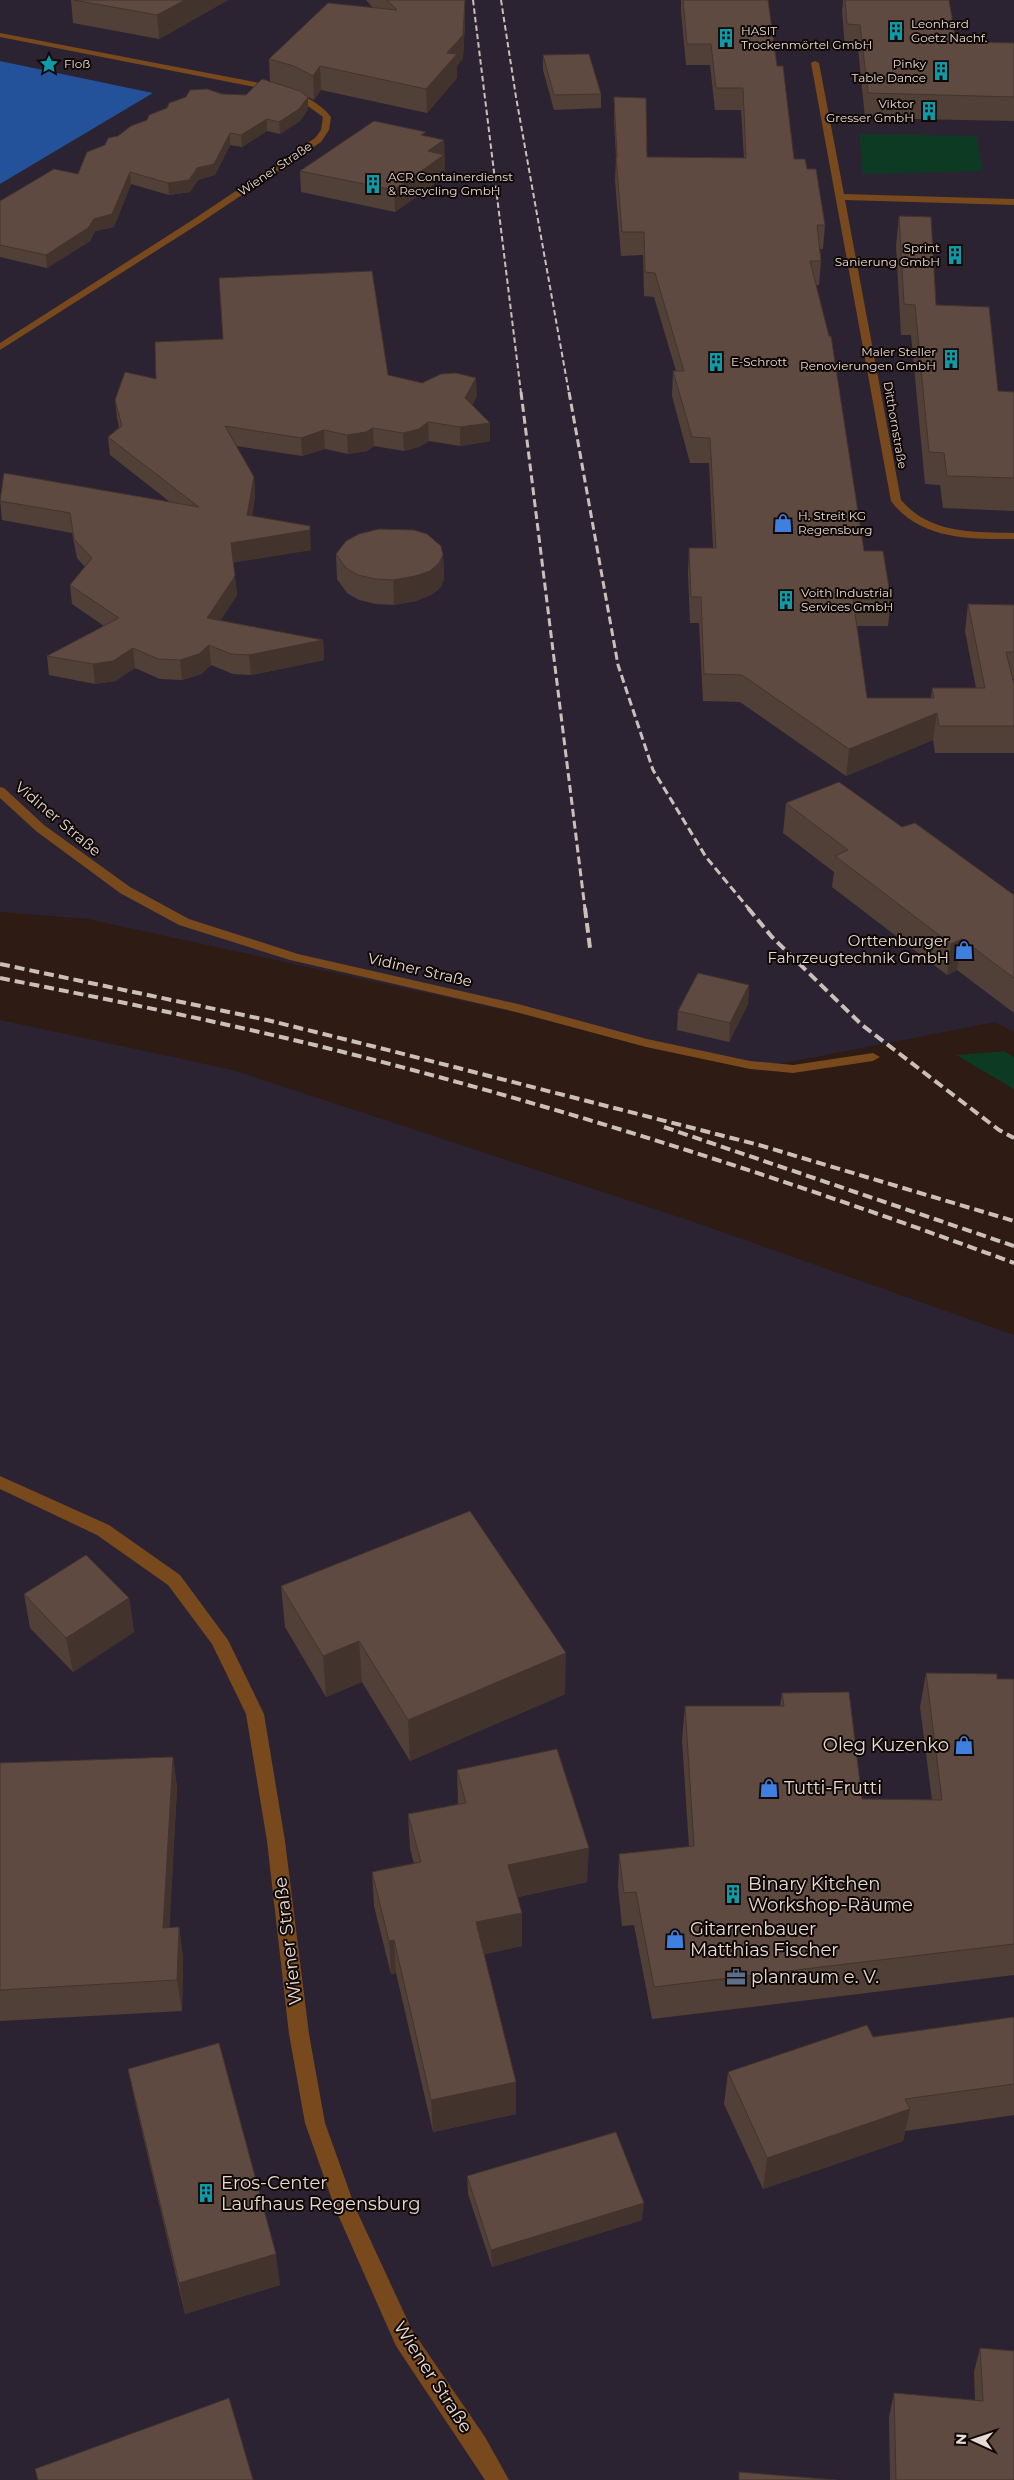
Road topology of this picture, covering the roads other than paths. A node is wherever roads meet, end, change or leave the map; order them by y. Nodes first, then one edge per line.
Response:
1 (0, 35) edge
2 (815, 63) dead end
3 (841, 197) junction
4 (1014, 202) edge
5 (0, 348) edge
6 (1014, 536) edge
7 (0, 792) edge
8 (873, 1057) dead end
9 (0, 1482) edge
10 (498, 2480) edge

1 - 5 street, Wiener Straße
2 - 3 street, Ditthornstraße
3 - 4 street
3 - 6 street, Ditthornstraße
7 - 8 street, Vidiner Straße
9 - 10 street, Wiener Straße

